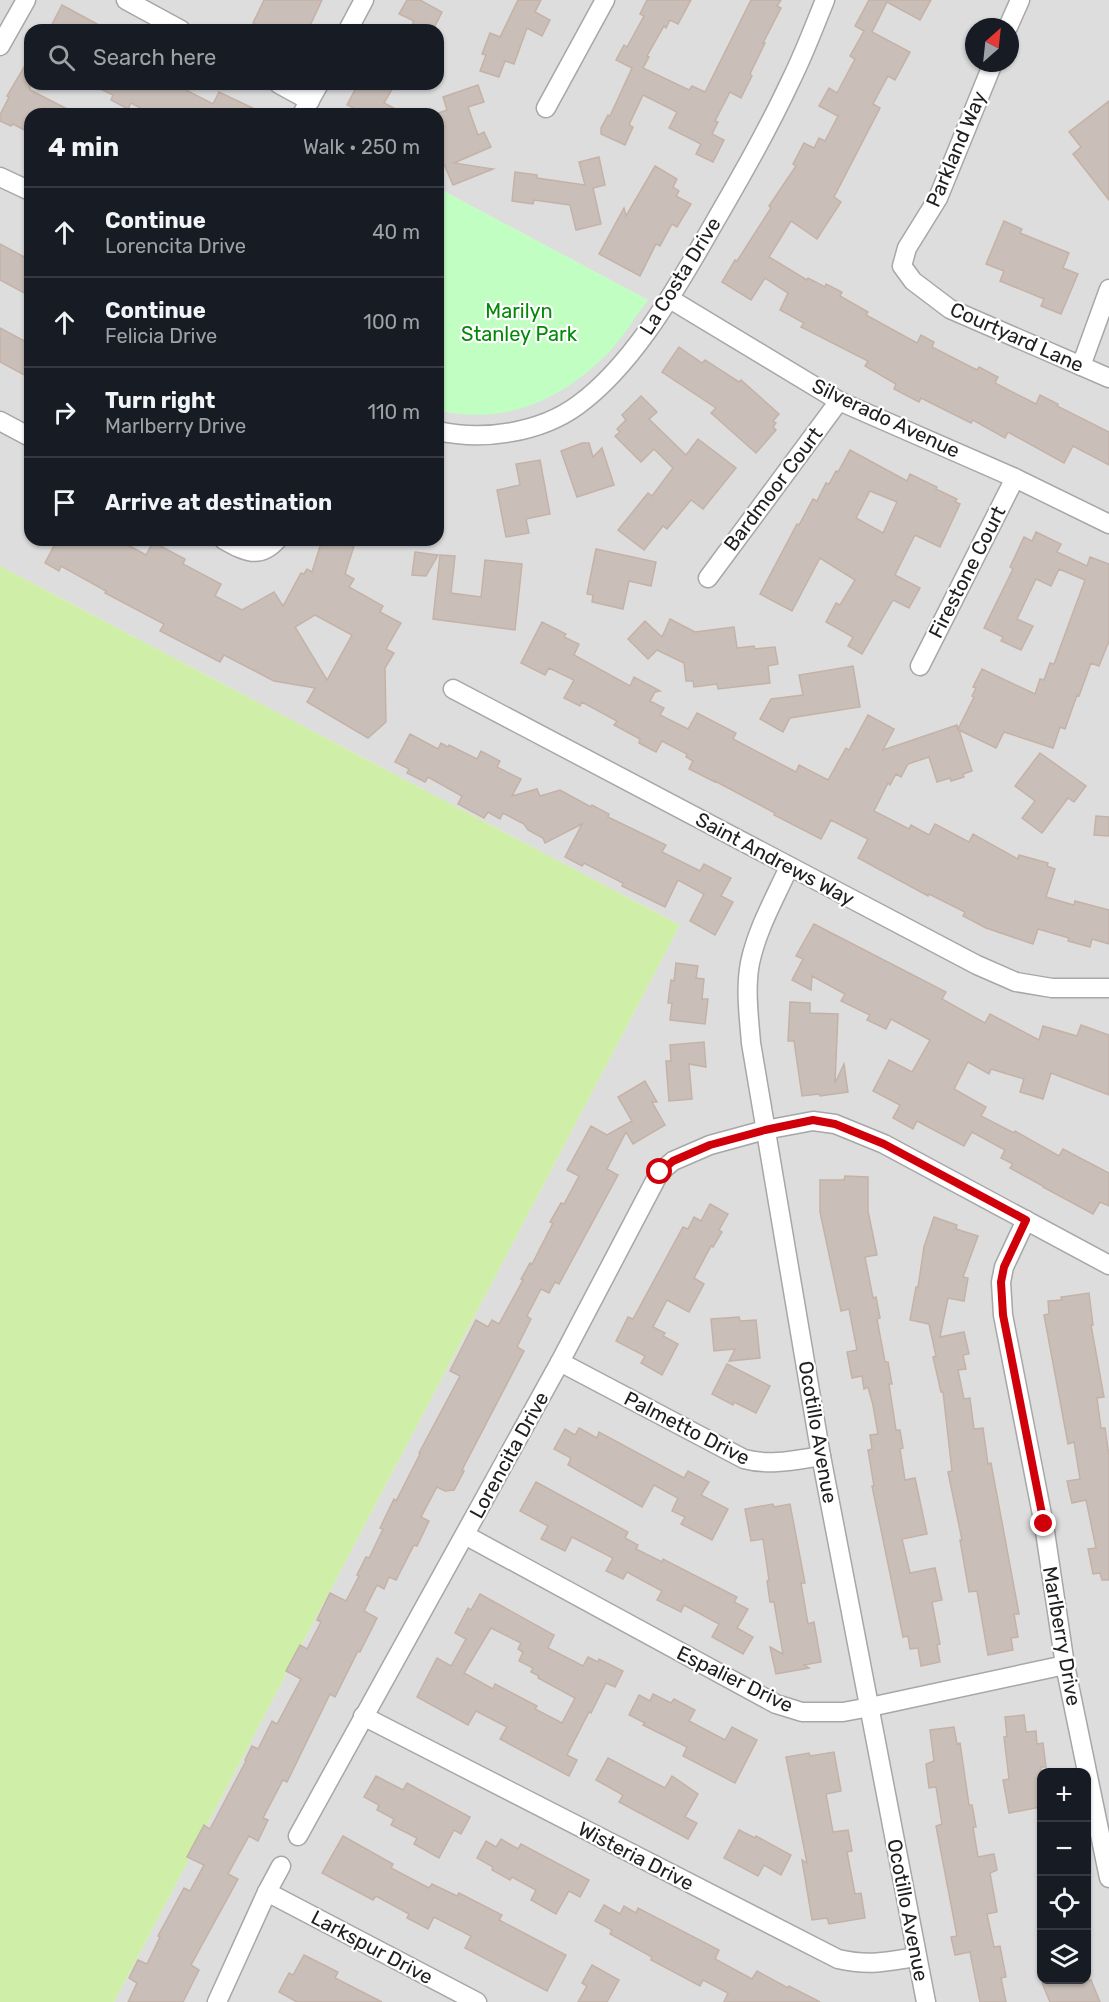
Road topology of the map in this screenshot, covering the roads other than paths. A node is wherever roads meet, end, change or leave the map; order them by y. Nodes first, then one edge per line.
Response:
1 (26, 0) edge
2 (126, 0) edge
3 (364, 0) edge
4 (605, 0) edge
5 (825, 0) edge
6 (1020, 0) edge
7 (1012, 18) edge
8 (170, 24) edge
9 (351, 24) edge
10 (0, 46) edge
11 (989, 72) edge
12 (286, 90) edge
13 (316, 90) edge
14 (306, 107) edge
15 (546, 108) dead end
16 (0, 177) edge
17 (24, 188) edge
18 (902, 266) joint
19 (1109, 289) edge
20 (670, 298) junction
21 (1082, 366) junction
22 (1109, 378) edge
23 (839, 401) junction
24 (0, 421) edge
25 (444, 432) edge
26 (24, 434) edge
27 (1015, 478) junction
28 (1109, 524) edge
29 (235, 546) edge
30 (272, 546) edge
31 (708, 578) dead end
32 (920, 666) dead end
33 (453, 689) dead end
34 (789, 867) junction
35 (1109, 988) edge
36 (765, 1130) junction
37 (1026, 1220) junction
38 (1109, 1265) edge
39 (560, 1362) junction
40 (821, 1456) junction
41 (465, 1535) junction
42 (1065, 1665) junction
43 (870, 1707) junction
44 (363, 1716) junction
45 (298, 1836) dead end
46 (281, 1866) dead end
47 (1109, 1878) edge
48 (267, 1892) junction
49 (916, 1957) junction
50 (217, 2002) edge
51 (477, 2002) edge
52 (926, 2002) edge

1 - 10 street
2 - 8 street
3 - 9 street
4 - 15 street
5 - 20 street, La Costa Drive
6 - 7 street
11 - 18 street, Parkland Way
12 - 14 street
13 - 14 street
16 - 17 street
18 - 21 street, Courtyard Lane
19 - 21 street
20 - 23 street, Silverado Avenue
20 - 25 street, La Costa Drive
21 - 22 street, Courtyard Lane
23 - 27 street, Silverado Avenue
23 - 31 street, Bardmoor Court
24 - 26 street
27 - 28 street, Silverado Avenue
27 - 32 street, Firestone Court
29 - 30 street
33 - 34 street, Saint Andrews Way
34 - 35 street, Saint Andrews Way
34 - 36 street, Ocotillo Avenue
36 - 37 street, Lorencita Drive
36 - 39 street, Lorencita Drive
36 - 40 street, Ocotillo Avenue
37 - 38 street, Lorencita Drive
37 - 42 street, Marlberry Drive
39 - 40 street, Palmetto Drive
39 - 41 street, Lorencita Drive
40 - 43 street, Ocotillo Avenue
41 - 43 street, Espalier Drive
41 - 44 street, Lorencita Drive
42 - 43 street, Espalier Drive
42 - 47 street, Marlberry Drive
43 - 49 street, Ocotillo Avenue
44 - 45 street, Lorencita Drive
44 - 49 street, Wisteria Drive
46 - 48 street
48 - 50 street
48 - 51 street, Larkspur Drive
49 - 52 street, Ocotillo Avenue

